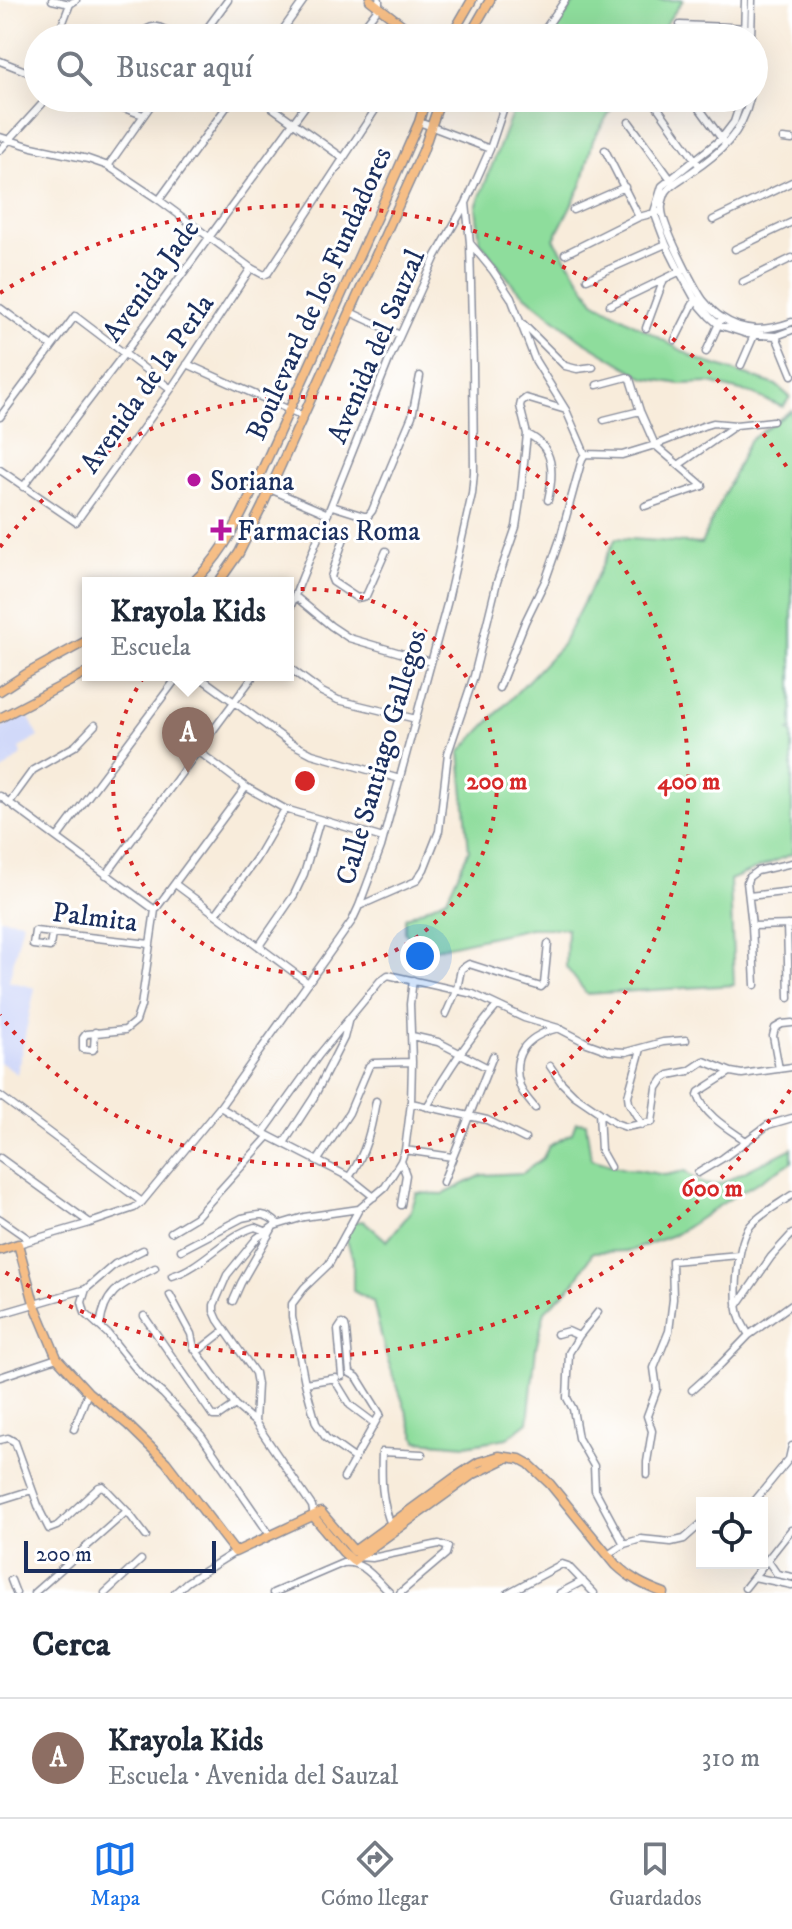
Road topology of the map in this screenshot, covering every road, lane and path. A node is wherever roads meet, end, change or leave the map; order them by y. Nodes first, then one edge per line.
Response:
1 (52, 0) edge
2 (228, 0) edge
3 (304, 0) edge
4 (370, 0) edge
5 (472, 0) edge
6 (490, 0) edge
7 (565, 0) edge
8 (745, 0) edge
9 (752, 0) edge
10 (73, 2) edge
11 (379, 3) edge
12 (63, 24) edge
13 (210, 24) edge
14 (287, 24) edge
15 (365, 24) edge
16 (403, 24) edge
17 (458, 24) edge
18 (476, 24) edge
19 (549, 24) edge
20 (748, 24) edge
21 (749, 24) edge
22 (0, 61) edge
23 (24, 70) edge
24 (35, 112) edge
25 (135, 112) edge
26 (145, 112) edge
27 (223, 112) edge
28 (279, 112) edge
29 (300, 112) edge
30 (374, 112) edge
31 (422, 112) edge
32 (436, 112) edge
33 (502, 112) edge
34 (661, 112) edge
35 (702, 112) edge
36 (737, 112) edge
37 (745, 112) edge
38 (143, 115) junction
39 (293, 122) junction
40 (419, 122) junction
41 (629, 122) dead end
42 (432, 126) junction
43 (0, 137) edge
44 (783, 139) dead end
45 (792, 140) edge
46 (9, 141) junction
47 (724, 142) junction
48 (490, 149) junction
49 (0, 150) edge
50 (605, 150) dead end
51 (343, 158) junction
52 (698, 164) junction
53 (108, 166) junction
54 (672, 182) junction
55 (792, 182) edge
56 (625, 187) junction
57 (159, 200) junction
58 (466, 203) junction
59 (573, 210) dead end
60 (658, 212) junction
61 (639, 217) junction
62 (713, 220) dead end
63 (792, 222) edge
64 (208, 237) junction
65 (669, 242) junction
66 (470, 243) junction
67 (735, 249) dead end
68 (565, 254) dead end
69 (792, 258) edge
70 (251, 268) junction
71 (683, 270) junction
72 (587, 279) dead end
73 (664, 279) junction
74 (743, 282) dead end
75 (699, 299) junction
76 (610, 305) dead end
77 (0, 309) edge
78 (350, 312) junction
79 (520, 321) junction
80 (720, 321) junction
81 (792, 322) edge
82 (646, 328) dead end
83 (792, 330) edge
84 (755, 332) junction
85 (774, 333) junction
86 (400, 335) junction
87 (675, 340) dead end
88 (52, 346) junction
89 (706, 352) dead end
90 (124, 354) junction
91 (187, 364) junction
92 (741, 365) dead end
93 (593, 367) dead end
94 (792, 375) edge
95 (420, 376) dead end
96 (597, 385) dead end
97 (171, 389) junction
98 (289, 410) junction
99 (566, 410) junction
100 (640, 411) junction
101 (303, 416) junction
102 (0, 417) edge
103 (604, 420) dead end
104 (773, 421) dead end
105 (736, 425) junction
106 (527, 434) junction
107 (655, 445) junction
108 (585, 454) junction
109 (680, 464) junction
110 (0, 470) edge
111 (256, 483) junction
112 (23, 487) junction
113 (271, 489) junction
114 (548, 500) dead end
115 (332, 506) junction
116 (645, 506) dead end
117 (328, 514) junction
118 (322, 527) junction
119 (386, 551) dead end
120 (198, 577) edge
121 (222, 577) edge
122 (296, 597) junction
123 (294, 601) edge
124 (82, 643) edge
125 (431, 662) junction
126 (294, 671) edge
127 (82, 675) edge
128 (175, 681) edge
129 (205, 681) edge
130 (250, 681) edge
131 (499, 688) dead end
132 (0, 691) edge
133 (235, 702) junction
134 (0, 718) edge
135 (416, 719) junction
136 (95, 725) dead end
137 (198, 751) junction
138 (400, 779) junction
139 (246, 787) junction
140 (0, 796) edge
141 (9, 803) junction
142 (285, 809) junction
143 (320, 820) junction
144 (57, 838) junction
145 (383, 838) junction
146 (792, 863) edge
147 (106, 875) junction
148 (175, 884) junction
149 (792, 891) edge
150 (749, 896) junction
151 (359, 906) junction
152 (155, 910) junction
153 (216, 914) junction
154 (789, 925) edge
155 (752, 926) junction
156 (52, 933) junction
157 (150, 944) junction
158 (548, 944) dead end
159 (259, 946) junction
160 (413, 980) junction
161 (308, 983) junction
162 (755, 985) dead end
163 (457, 989) junction
164 (789, 998) dead end
165 (497, 1006) junction
166 (446, 1014) dead end
167 (348, 1022) junction
168 (792, 1023) edge
169 (558, 1028) junction
170 (93, 1032) dead end
171 (412, 1036) junction
172 (686, 1040) dead end
173 (641, 1049) junction
174 (460, 1053) junction
175 (493, 1056) dead end
176 (412, 1062) junction
177 (550, 1066) dead end
178 (792, 1067) edge
179 (488, 1068) junction
180 (779, 1069) junction
181 (731, 1072) junction
182 (0, 1096) edge
183 (376, 1101) dead end
184 (411, 1103) junction
185 (220, 1107) junction
186 (427, 1107) junction
187 (535, 1108) dead end
188 (599, 1112) junction
189 (469, 1115) junction
190 (792, 1118) edge
191 (642, 1125) junction
192 (266, 1134) junction
193 (525, 1139) dead end
194 (746, 1141) junction
195 (284, 1143) junction
196 (405, 1150) junction
197 (452, 1157) junction
198 (0, 1158) edge
199 (318, 1160) junction
200 (401, 1161) junction
201 (610, 1167) dead end
202 (698, 1173) dead end
203 (349, 1177) junction
204 (443, 1182) dead end
205 (792, 1195) edge
206 (374, 1197) junction
207 (142, 1202) junction
208 (401, 1205) dead end
209 (359, 1209) junction
210 (0, 1219) edge
211 (90, 1223) junction
212 (276, 1225) junction
213 (266, 1231) junction
214 (171, 1232) dead end
215 (792, 1234) edge
216 (30, 1240) junction
217 (18, 1244) junction
218 (0, 1250) edge
219 (143, 1250) dead end
220 (181, 1250) dead end
221 (739, 1255) junction
222 (155, 1268) dead end
223 (172, 1276) dead end
224 (86, 1289) junction
225 (170, 1295) dead end
226 (233, 1301) dead end
227 (34, 1303) junction
228 (792, 1304) edge
229 (737, 1306) junction
230 (598, 1312) dead end
231 (0, 1314) edge
232 (144, 1316) dead end
233 (100, 1326) junction
234 (225, 1330) junction
235 (557, 1334) dead end
236 (749, 1335) junction
237 (579, 1336) junction
238 (197, 1352) junction
239 (57, 1358) junction
240 (350, 1373) junction
241 (342, 1376) junction
242 (0, 1377) edge
243 (334, 1379) junction
244 (305, 1383) junction
245 (692, 1390) dead end
246 (88, 1392) junction
247 (235, 1405) junction
248 (255, 1422) junction
249 (374, 1423) junction
250 (74, 1429) dead end
251 (0, 1440) edge
252 (792, 1446) edge
253 (422, 1454) dead end
254 (354, 1458) junction
255 (647, 1475) dead end
256 (344, 1478) dead end
257 (32, 1490) junction
258 (758, 1497) edge
259 (0, 1500) edge
260 (127, 1511) junction
261 (318, 1515) junction
262 (393, 1528) junction
263 (696, 1528) edge
264 (791, 1530) edge
265 (270, 1535) junction
266 (146, 1536) dead end
267 (624, 1544) junction
268 (235, 1552) junction
269 (608, 1555) junction
270 (353, 1559) junction
271 (141, 1560) dead end
272 (768, 1561) joint
273 (761, 1569) edge
274 (754, 1577) junction
275 (792, 1577) edge
276 (11, 1580) dead end
277 (583, 1581) junction
278 (792, 1585) edge
279 (745, 1588) dead end
280 (648, 1591) edge
281 (16, 1593) edge
282 (34, 1593) edge
283 (105, 1593) edge
284 (175, 1593) edge
285 (273, 1593) edge
286 (390, 1593) edge
287 (400, 1593) edge
288 (508, 1593) edge
289 (560, 1593) edge
290 (594, 1593) edge
291 (664, 1593) edge

1 - 10 street
2 - 13 street
3 - 14 street
4 - 11 main road
5 - 17 main road
6 - 18 main road
7 - 19 street
8 - 20 street
9 - 21 street
10 - 12 street
11 - 15 street
11 - 16 main road
22 - 23 street
24 - 46 street
25 - 38 street
26 - 38 street
27 - 57 street
28 - 39 street
29 - 39 street, Avenida Jade
30 - 51 street
31 - 40 main road, Boulevard de los Fundadores
32 - 42 main road, Boulevard de los Fundadores
33 - 48 street, Avenida del Sauzal
34 - 52 street
35 - 47 street
36 - 47 street
37 - 47 street
38 - 53 street
39 - 51 street
39 - 64 street, Avenida Jade
40 - 42 street
40 - 98 main road, Boulevard de los Fundadores
41 - 54 street
42 - 48 street
42 - 78 main road, Boulevard de los Fundadores
43 - 46 street
44 - 45 street
46 - 49 street
46 - 53 street
47 - 52 street
48 - 58 street, Avenida del Sauzal
50 - 56 street
51 - 70 street
52 - 54 street
53 - 57 street
54 - 60 street
55 - 62 street
56 - 59 street
56 - 61 street
57 - 64 street
58 - 66 street, Calle Santiago Gallegos
58 - 86 street, Avenida del Sauzal
60 - 61 street
60 - 65 street
61 - 68 street
63 - 67 street
64 - 70 street
64 - 90 street, Avenida Jade
65 - 71 street
65 - 72 street
66 - 79 street
66 - 125 street, Calle Santiago Gallegos
69 - 74 street
70 - 91 street, Avenida de la Perla
71 - 73 street
71 - 75 street
73 - 76 street
73 - 82 street
75 - 80 street
75 - 87 street
77 - 88 street
78 - 86 street
78 - 101 main road, Boulevard de los Fundadores
79 - 93 street
79 - 99 street
80 - 84 street
80 - 89 street
81 - 85 street
83 - 85 street
84 - 85 street
84 - 92 street
85 - 94 street
86 - 115 street, Avenida del Sauzal
88 - 90 street
88 - 102 street
90 - 97 street
90 - 112 street, Avenida Jade
91 - 97 street, Avenida de la Perla
91 - 98 street
95 - 115 street
96 - 100 street
97 - 112 street, Avenida de la Perla
98 - 101 street
98 - 111 main road, Boulevard de los Fundadores
99 - 106 street
99 - 108 street
100 - 103 street
100 - 107 street
101 - 113 main road, Boulevard de los Fundadores
104 - 105 street
105 - 107 street
105 - 109 street
106 - 114 street
106 - 151 street
107 - 108 street
107 - 109 street
108 - 131 street
109 - 116 street
110 - 112 street
111 - 113 street
111 - 120 main road, Boulevard de los Fundadores
113 - 117 street
113 - 121 main road, Boulevard de los Fundadores
115 - 117 street, Avenida del Sauzal
117 - 118 street, Avenida del Sauzal
118 - 119 street
118 - 122 street, Avenida del Sauzal
122 - 123 street, Avenida del Sauzal
122 - 125 street
124 - 132 main road
125 - 135 street, Calle Santiago Gallegos
126 - 135 street
127 - 134 main road
128 - 144 street
129 - 133 street
130 - 133 street
133 - 137 street
133 - 138 street
135 - 138 street, Calle Santiago Gallegos
136 - 141 street
137 - 139 street
137 - 147 street
138 - 145 street, Calle Santiago Gallegos
139 - 142 street
139 - 148 street
140 - 141 street
141 - 144 street
142 - 143 street
142 - 153 street
143 - 145 street
143 - 159 street
144 - 147 street
145 - 151 street, Calle Santiago Gallegos
146 - 150 street
147 - 152 street
148 - 152 street
148 - 153 street
149 - 150 street
150 - 155 street
151 - 161 street, Calle Santiago Gallegos
152 - 157 street
153 - 159 street
154 - 155 street
154 - 164 street
155 - 162 street
156 - 156 street, Palmita
156 - 157 street, Palmita
157 - 170 street
158 - 163 street
159 - 161 street
160 - 163 street
160 - 167 street
160 - 171 street
161 - 185 street, Calle Santiago Gallegos
163 - 165 street
163 - 166 street
165 - 169 street
165 - 174 street
167 - 192 street
167 - 195 street
168 - 180 street
169 - 173 street
169 - 187 street
171 - 174 street
171 - 176 street
172 - 173 street
173 - 191 street
174 - 179 street
174 - 186 street
175 - 179 street
176 - 184 street
176 - 199 street
177 - 188 street
178 - 180 street
179 - 189 street
180 - 181 street
181 - 191 street
181 - 194 street
182 - 207 street
183 - 203 street
184 - 186 street
184 - 196 street
185 - 192 street
185 - 207 street, Calle Santiago Gallegos
186 - 189 street
188 - 191 street
188 - 201 street
189 - 193 street
189 - 197 street
190 - 194 street
192 - 195 street
192 - 214 street
194 - 202 street
195 - 199 street
196 - 197 street
196 - 200 street
197 - 204 street
198 - 211 street
199 - 203 street
200 - 206 street
200 - 208 street
203 - 206 street
205 - 221 street
206 - 209 street
207 - 211 street, Calle Santiago Gallegos
209 - 212 street
209 - 244 street
210 - 216 street
211 - 216 street, Calle Santiago Gallegos
212 - 213 street
212 - 220 street
212 - 226 street
213 - 223 street
213 - 234 street
215 - 229 street
216 - 217 street, Calle Santiago Gallegos
217 - 218 main road, Calle Santiago Gallegos
217 - 227 main road
219 - 224 street
221 - 229 street
221 - 255 street
222 - 233 street
224 - 227 street
224 - 233 street
225 - 238 street
227 - 231 street
227 - 239 main road
228 - 236 street
229 - 236 street
230 - 237 street
232 - 247 street
233 - 265 street
234 - 238 street
234 - 248 street
235 - 237 street
236 - 245 street
237 - 267 street
238 - 247 street
239 - 242 street
239 - 246 main road
240 - 241 street
240 - 241 street
240 - 249 street
241 - 243 street
243 - 244 street
243 - 249 street
244 - 254 street
246 - 250 street
246 - 268 main road
247 - 248 street
248 - 261 street
249 - 254 street
251 - 257 street
252 - 258 street
253 - 262 street
254 - 256 street
257 - 259 street
257 - 260 street
260 - 266 street
260 - 282 street
261 - 265 main road
261 - 270 main road
262 - 269 main road
262 - 270 main road
263 - 267 street
264 - 272 street
265 - 268 main road
267 - 269 street
268 - 284 street
269 - 280 main road
270 - 285 street
270 - 286 street
270 - 287 street
271 - 283 street
272 - 275 street
273 - 274 street
274 - 278 street
274 - 279 street
276 - 281 street
277 - 288 street
277 - 289 street
277 - 290 street
280 - 291 main road

